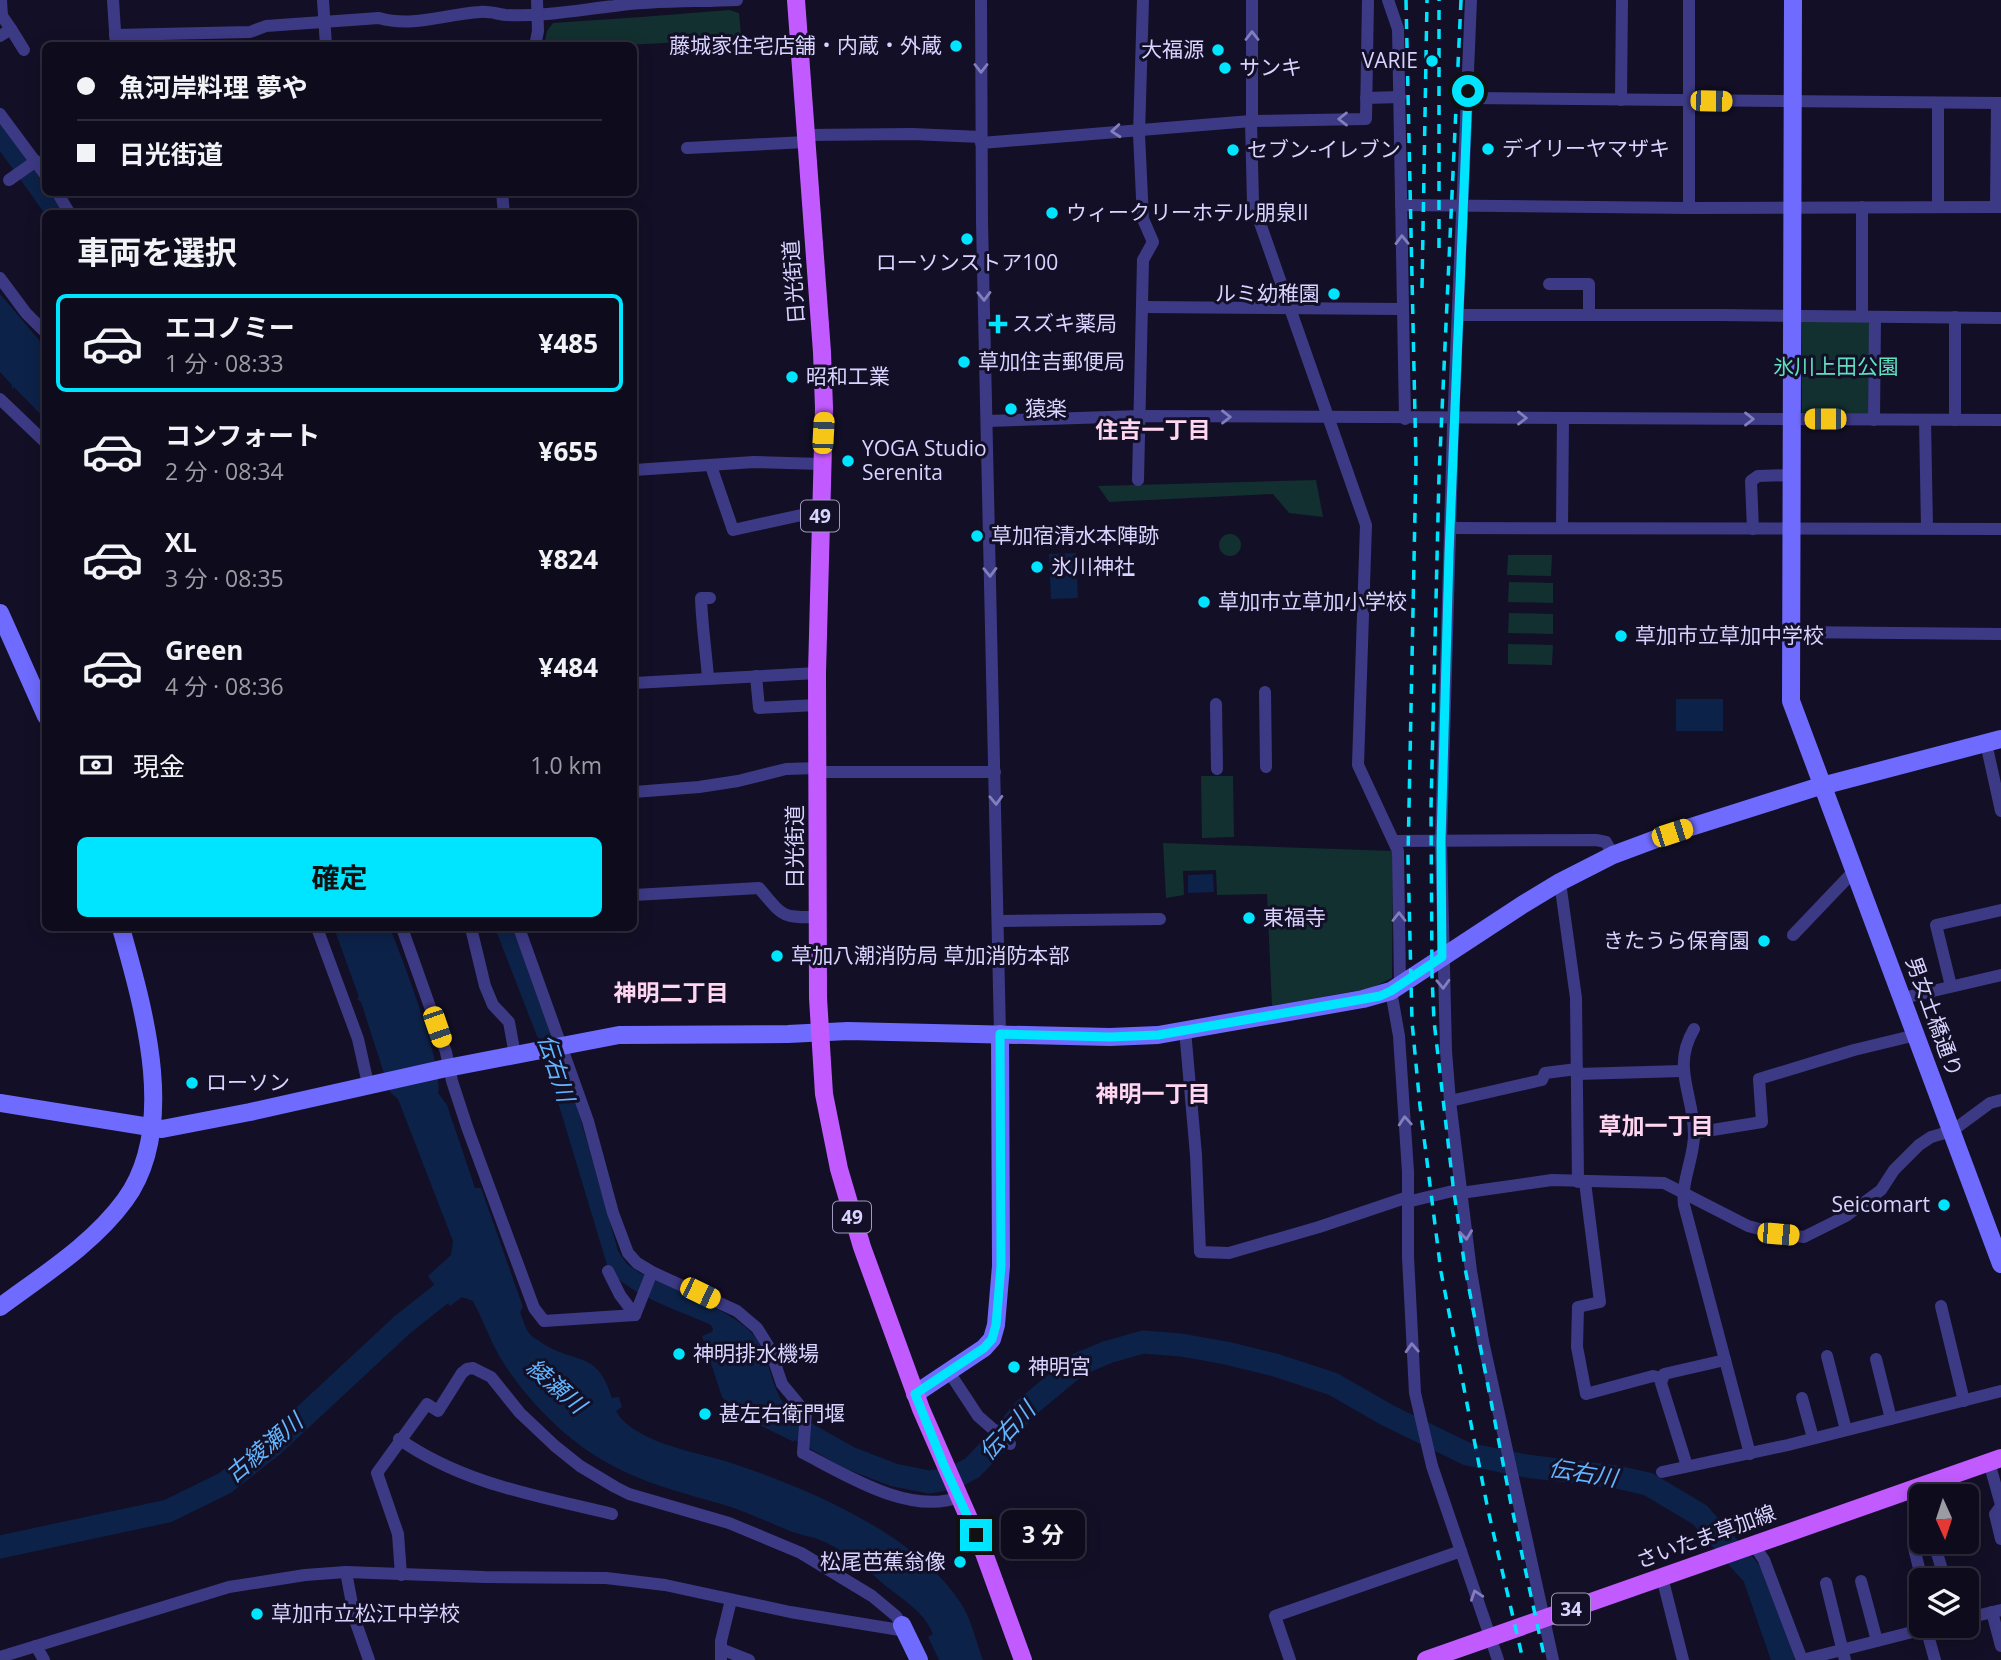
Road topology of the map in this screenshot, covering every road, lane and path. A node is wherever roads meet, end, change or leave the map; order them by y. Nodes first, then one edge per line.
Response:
1 (1, 0) edge
2 (113, 0) edge
3 (323, 0) edge
4 (737, 0) edge
5 (796, 0) edge
6 (981, 0) edge
7 (1143, 0) edge
8 (1252, 0) edge
9 (1368, 0) edge
10 (1388, 0) edge
11 (1471, 0) edge
12 (1622, 0) edge
13 (1689, 0) edge
14 (1793, 0) edge
15 (538, 7) edge
16 (325, 22) junction
17 (6, 33) edge
18 (115, 41) edge
19 (326, 42) edge
20 (535, 42) edge
21 (24, 50) dead end
22 (1400, 97) junction
23 (1366, 98) junction
24 (1467, 98) junction
25 (1622, 100) junction
26 (1689, 101) junction
27 (1792, 102) junction
28 (1938, 103) junction
29 (1999, 103) edge
30 (0, 114) edge
31 (1251, 121) junction
32 (1140, 130) junction
33 (806, 139) junction
34 (981, 140) junction
35 (687, 148) dead end
36 (34, 162) junction
37 (42, 171) edge
38 (12, 178) dead end
39 (1401, 205) junction
40 (1463, 207) junction
41 (1791, 207) junction
42 (1862, 207) junction
43 (1938, 207) junction
44 (1999, 207) edge
45 (1689, 208) junction
46 (0, 278) edge
47 (1549, 284) dead end
48 (1143, 307) junction
49 (1289, 308) junction
50 (1403, 309) junction
51 (1459, 315) junction
52 (1589, 315) junction
53 (1793, 316) junction
54 (1869, 316) junction
55 (1955, 317) junction
56 (2001, 318) edge
57 (42, 329) edge
58 (0, 399) edge
59 (1140, 416) junction
60 (1328, 418) junction
61 (1454, 418) junction
62 (1563, 418) junction
63 (1405, 419) junction
64 (1791, 419) junction
65 (1874, 420) junction
66 (1926, 420) junction
67 (1955, 420) junction
68 (2001, 420) edge
69 (987, 421) junction
70 (42, 439) edge
71 (821, 464) junction
72 (711, 466) junction
73 (637, 470) edge
74 (1791, 475) junction
75 (1138, 480) dead end
76 (820, 511) junction
77 (1450, 528) junction
78 (1562, 528) junction
79 (1753, 528) junction
80 (1927, 528) junction
81 (1791, 529) junction
82 (2001, 529) edge
83 (710, 598) dead end
84 (0, 613) edge
85 (1791, 632) junction
86 (2001, 634) edge
87 (817, 673) junction
88 (756, 676) junction
89 (708, 678) junction
90 (637, 683) edge
91 (1265, 692) dead end
92 (1216, 704) dead end
93 (817, 705) junction
94 (42, 707) edge
95 (1993, 741) edge
96 (1266, 767) dead end
97 (1217, 769) dead end
98 (818, 770) junction
99 (995, 772) junction
100 (1824, 785) junction
101 (637, 792) edge
102 (2001, 811) edge
103 (1394, 841) junction
104 (1441, 842) junction
105 (1613, 855) junction
106 (1855, 870) junction
107 (1560, 881) junction
108 (637, 895) edge
109 (2001, 910) edge
110 (818, 917) junction
111 (1160, 919) dead end
112 (999, 921) junction
113 (122, 931) edge
114 (318, 931) edge
115 (403, 931) edge
116 (472, 931) edge
117 (520, 931) edge
118 (1793, 935) dead end
119 (1442, 957) junction
120 (2001, 975) edge
121 (1951, 986) junction
122 (1396, 988) junction
123 (1903, 998) junction
124 (1694, 1029) dead end
125 (1185, 1030) junction
126 (819, 1033) junction
127 (1000, 1034) junction
128 (1916, 1035) junction
129 (562, 1046) junction
130 (515, 1055) junction
131 (445, 1068) junction
132 (1682, 1071) junction
133 (1577, 1072) junction
134 (374, 1083) junction
135 (2001, 1100) edge
136 (1450, 1101) junction
137 (0, 1103) edge
138 (152, 1128) junction
139 (1952, 1131) junction
140 (1694, 1133) junction
141 (1581, 1182) junction
142 (1461, 1191) junction
143 (1683, 1194) junction
144 (1408, 1199) junction
145 (2001, 1264) edge
146 (608, 1271) dead end
147 (652, 1272) junction
148 (1941, 1306) dead end
149 (0, 1307) edge
150 (635, 1315) junction
151 (1827, 1356) dead end
152 (1876, 1359) dead end
153 (1725, 1360) junction
154 (949, 1372) junction
155 (1662, 1378) junction
156 (2001, 1391) edge
157 (915, 1394) junction
158 (1802, 1398) dead end
159 (1964, 1401) junction
160 (1891, 1419) junction
161 (1846, 1430) junction
162 (1813, 1438) junction
163 (400, 1440) junction
164 (1010, 1444) dead end
165 (1750, 1454) junction
166 (1995, 1460) edge
167 (1687, 1466) junction
168 (1662, 1472) dead end
169 (957, 1493) junction
170 (2001, 1505) edge
171 (612, 1514) dead end
172 (2001, 1539) edge
173 (1755, 1545) junction
174 (1461, 1550) junction
175 (1919, 1568) edge
176 (1941, 1568) edge
177 (346, 1572) junction
178 (401, 1575) junction
179 (1662, 1577) junction
180 (1861, 1581) dead end
181 (1826, 1583) dead end
182 (731, 1600) junction
183 (1996, 1611) edge
184 (1543, 1619) junction
185 (904, 1628) junction
186 (1909, 1633) edge
187 (1491, 1637) junction
188 (1933, 1638) edge
189 (1877, 1641) junction
190 (36, 1646) junction
191 (2001, 1646) edge
192 (721, 1655) edge
193 (1844, 1655) edge
194 (0, 1657) edge
195 (44, 1660) edge
196 (369, 1660) edge
197 (749, 1660) edge
198 (919, 1660) edge
199 (1023, 1660) edge
200 (1290, 1660) edge
201 (1426, 1660) edge
202 (1497, 1660) edge
203 (1553, 1660) edge
204 (1683, 1660) edge
205 (1802, 1660) edge
206 (1935, 1660) edge

1 - 17 street
2 - 18 street
3 - 16 street
4 - 15 street
5 - 33 main road, 日光街道 / 49
6 -> 34 street
7 - 32 street
31 -> 8 street
9 - 23 street
10 - 22 street
11 - 24 street
12 - 25 street
13 - 26 street
14 - 27 street, 男女土橋通り
15 - 16 street
15 - 20 street
16 - 18 street
16 - 19 street
17 - 21 street
22 - 23 street
22 - 39 street
23 -> 31 street
24 - 25 street
24 - 40 street
25 - 26 street
26 - 27 street
26 - 45 street
27 - 28 street
27 - 41 street, 男女土橋通り
28 - 29 street
28 - 43 street
29 - 44 street
30 - 36 street
31 - 32 street
31 - 49 street
32 -> 34 street
32 - 48 street
33 - 34 street
33 - 35 street
33 - 71 main road, 日光街道 / 49
34 -> 69 street
36 - 37 street
36 - 38 street
39 - 40 street
50 -> 39 street
40 - 45 street
40 - 51 street
41 - 42 street
41 - 45 street
41 - 53 street, 男女土橋通り
42 - 43 street
42 - 54 street
43 - 44 street
46 - 57 street
47 - 52 street
48 - 49 street
48 - 59 street
49 - 50 street
49 - 60 street
50 - 63 street
51 - 52 street
51 - 61 street
52 - 53 street
53 - 54 street
53 - 64 street, 男女土橋通り
54 - 55 street
54 - 65 street
55 - 56 street
55 - 67 street
58 - 70 street
59 -> 60 street
59 - 69 street
59 - 75 street
60 - 63 street
60 - 103 street
61 -> 62 street
61 - 63 street
61 - 77 street
62 -> 64 street
62 - 78 street
64 - 65 street
64 - 74 street, 男女土橋通り
65 - 66 street
66 - 67 street
66 - 80 street
67 - 68 street
69 -> 99 street
71 - 72 street
71 - 76 main road, 日光街道 / 49
72 - 73 street
72 - 76 street
74 - 79 street
74 - 81 street, 男女土橋通り
76 - 87 main road, 日光街道 / 49
77 - 78 street
77 - 104 street
78 - 79 street
79 - 81 street
80 - 81 street
80 - 82 street
81 - 85 street, 男女土橋通り
83 - 89 street
84 - 94 street
85 - 86 street
85 - 100 street, 男女土橋通り
87 - 88 street
87 - 93 main road, 日光街道 / 49
88 - 89 street
88 - 93 street
89 - 90 street
91 - 96 street
92 - 97 street
93 - 98 main road, 日光街道 / 49
95 - 100 street
95 - 102 street
98 - 99 street
98 - 101 street
98 - 110 main road, 日光街道 / 49
99 -> 112 street
100 - 105 street
100 - 106 street, 男女土橋通り
103 - 104 street
122 -> 103 street
104 - 105 street
104 - 119 street
105 - 107 street
106 - 118 street
106 - 123 street, 男女土橋通り
107 - 119 street
107 - 133 street
108 - 110 street
109 - 121 street
110 - 126 main road, 日光街道 / 49
111 - 112 street
112 - 127 street
113 - 138 street
114 - 134 street
115 - 131 street
116 - 130 street
117 - 129 street
119 - 122 street
119 -> 136 street
120 - 121 street
121 - 123 street
122 - 125 street
144 -> 122 street
123 - 128 street, 男女土橋通り
124 - 132 street
125 - 127 street
125 - 144 street
126 - 127 street
126 - 129 street
126 - 157 main road, 日光街道 / 49
127 - 154 street
128 - 139 street, 男女土橋通り
128 - 140 street
129 - 130 street
129 - 147 street
130 - 131 street
131 - 134 street
131 - 150 street
132 - 133 street
132 - 140 street
133 - 136 street
133 - 141 street
134 - 138 street
135 - 139 street
136 - 142 street
137 - 138 street
138 - 149 street
139 - 143 street
139 - 145 street, 男女土橋通り
140 - 143 street
141 - 142 street
141 - 143 street
141 - 155 street
142 - 144 street
142 -> 184 street
143 - 153 street
174 -> 144 street
146 - 150 street
147 - 150 street
147 - 169 street
148 - 159 street
151 - 161 street
152 - 160 street
153 - 155 street
153 - 165 street
154 - 157 street
154 - 164 street
155 - 167 street
156 - 159 street
157 - 169 main road, 日光街道 / 49
158 - 162 street
159 - 160 street
160 - 161 street
161 - 162 street
162 - 165 street
163 - 171 street
163 - 178 street
163 - 185 street
165 - 167 street
166 - 170 street
166 - 173 main road, さいたま草加線 / 34
167 - 168 street
169 - 199 main road, 日光街道 / 49
170 - 172 street
173 - 179 main road, さいたま草加線 / 34
173 - 205 street
187 -> 174 street
174 - 200 street
175 - 176 street
177 - 178 street
177 - 190 street
177 - 196 street
178 - 182 street
179 - 184 main road, さいたま草加線 / 34
179 - 204 street
180 - 189 street
181 - 193 street
182 - 185 street
182 - 192 street
183 - 191 street
184 - 187 main road, さいたま草加線 / 34
184 - 203 street
185 - 198 street
186 - 189 street
187 - 201 main road, さいたま草加線 / 34
187 - 202 street
188 - 206 street
189 - 193 street
190 - 194 street
190 - 195 street
192 - 197 street
193 - 205 street

